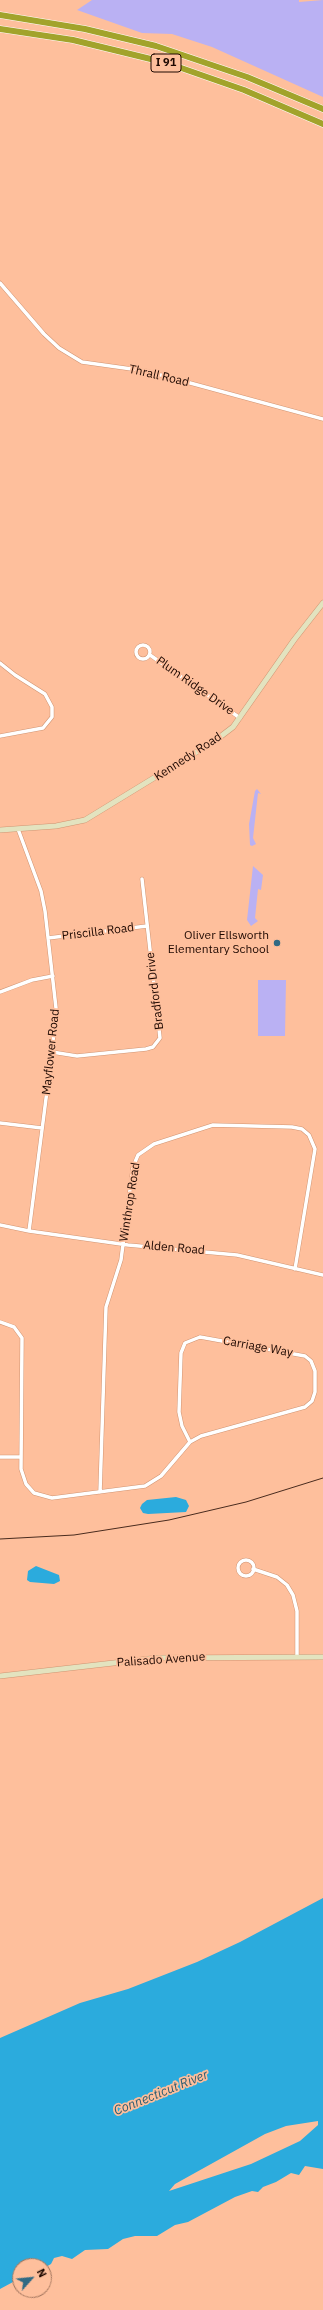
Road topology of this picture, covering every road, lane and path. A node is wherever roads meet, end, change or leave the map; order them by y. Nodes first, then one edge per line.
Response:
1 (0, 15) edge
2 (0, 29) edge
3 (323, 109) edge
4 (323, 124) edge
5 (0, 283) edge
6 (323, 419) edge
7 (323, 603) edge
8 (150, 655) junction
9 (0, 663) edge
10 (240, 718) junction
11 (0, 736) edge
12 (18, 829) junction
13 (0, 830) edge
14 (142, 879) dead end
15 (147, 926) junction
16 (48, 938) junction
17 (52, 976) junction
18 (0, 992) edge
19 (52, 1052) junction
20 (0, 1123) edge
21 (42, 1128) junction
22 (0, 1225) edge
23 (29, 1231) junction
24 (123, 1244) junction
25 (295, 1269) junction
26 (323, 1275) edge
27 (0, 1322) edge
28 (190, 1442) junction
29 (0, 1457) edge
30 (21, 1458) junction
31 (100, 1492) junction
32 (253, 1569) junction
33 (297, 1656) junction
34 (323, 1657) edge
35 (0, 1676) edge

1 - 3 highway, I 91
2 - 4 highway, I 91
5 - 6 street, Thrall Road
7 - 10 street, Kennedy Road
8 - 8 street, Plum Ridge Drive
8 - 10 street, Plum Ridge Drive
9 - 11 street
10 - 12 street, Kennedy Road
12 - 13 street, Kennedy Road
12 - 16 street, Mayflower Road
14 - 15 street, Bradford Drive
15 - 16 street, Priscilla Road
15 - 19 street, Bradford Drive
16 - 17 street, Mayflower Road
17 - 18 street
17 - 19 street, Mayflower Road
19 - 21 street, Mayflower Road
20 - 21 street
21 - 23 street, Mayflower Road
22 - 23 street, Alden Road
23 - 24 street, Alden Road
24 - 25 street, Alden Road
24 - 25 street, Winthrop Road
24 - 31 street, Winthrop Road
25 - 26 street, Alden Road
27 - 30 street, Carriage Way
28 - 28 street, Carriage Way
28 - 31 street, Carriage Way
29 - 30 street
30 - 31 street, Carriage Way
32 - 32 street
32 - 33 street
33 - 34 street, Palisado Avenue
33 - 35 street, Palisado Avenue

